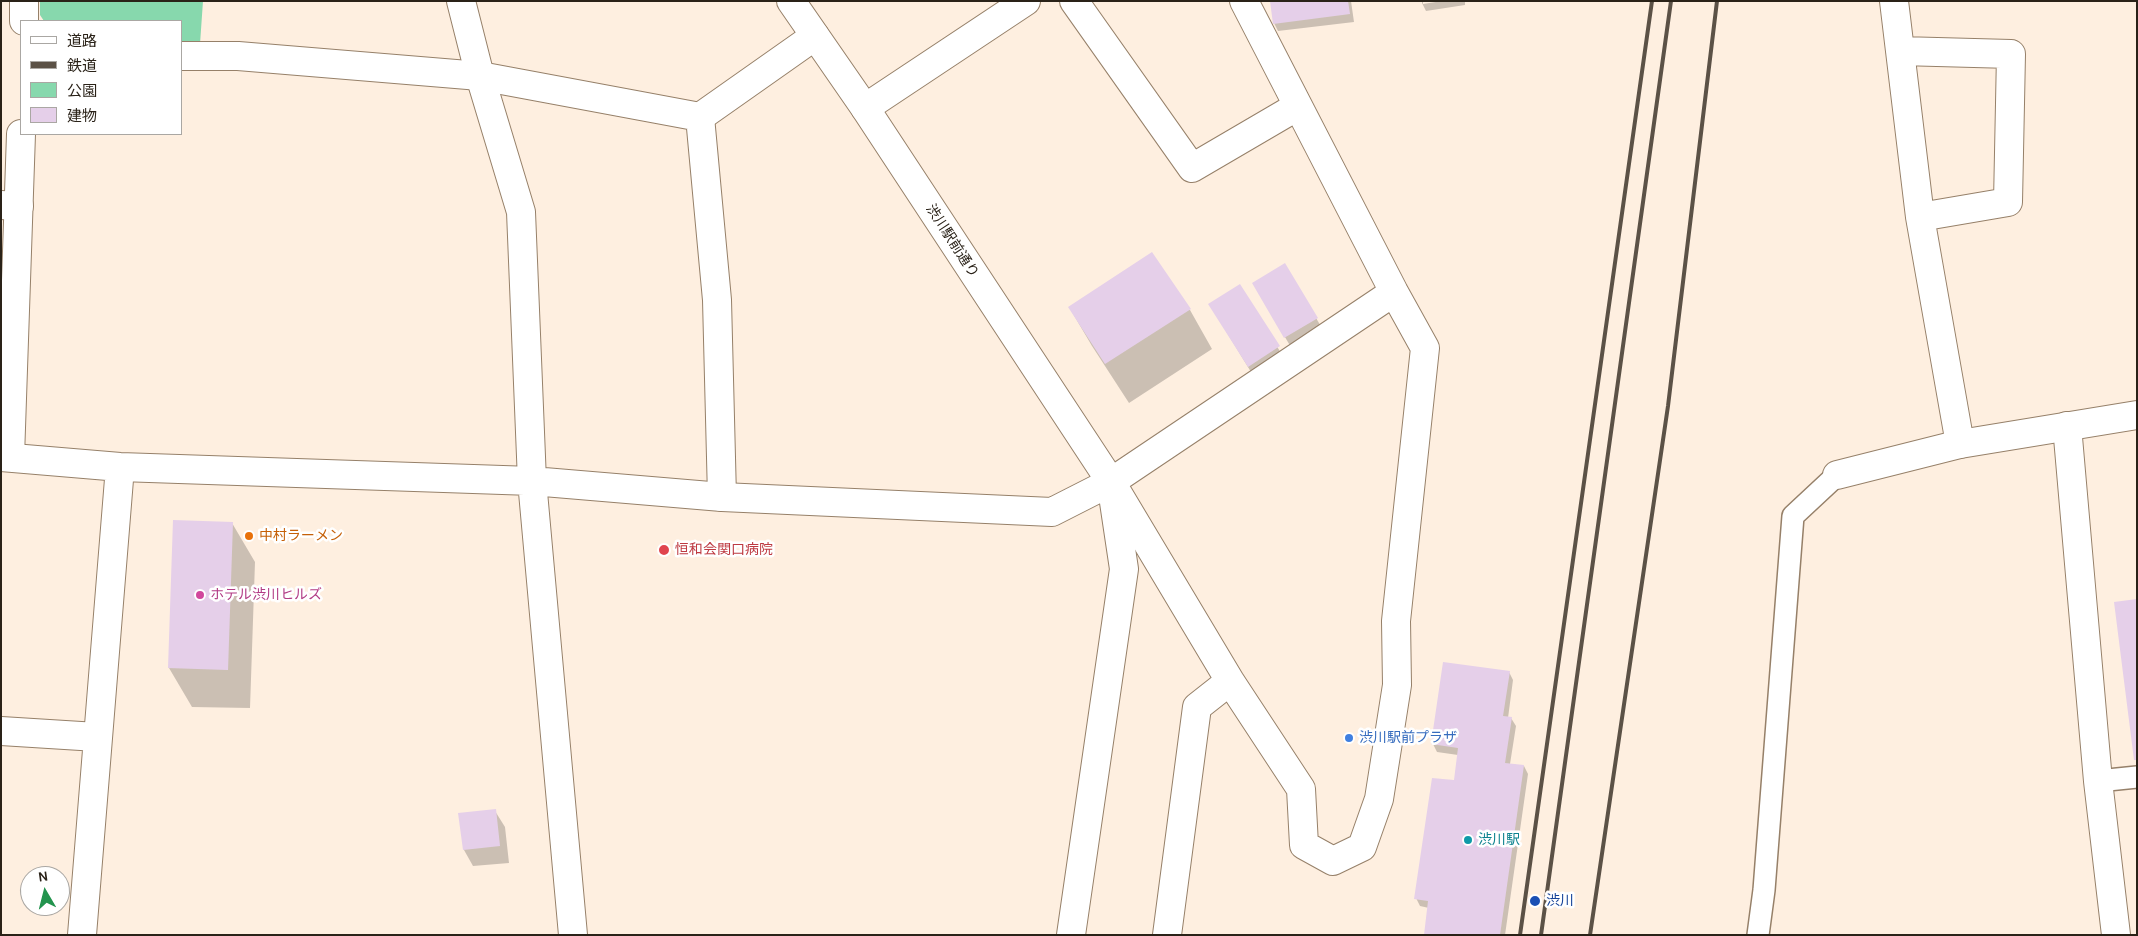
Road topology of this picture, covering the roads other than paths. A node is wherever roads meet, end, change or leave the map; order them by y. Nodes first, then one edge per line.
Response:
1 (24, 1) edge
2 (460, 1) edge
3 (791, 1) edge
4 (1026, 1) edge
5 (1074, 1) edge
6 (1244, 1) edge
7 (1894, 1) edge
8 (24, 20) edge
9 (815, 36) junction
10 (1900, 51) junction
11 (182, 56) edge
12 (480, 76) junction
13 (1298, 106) junction
14 (865, 108) junction
15 (700, 116) junction
16 (21, 135) edge
17 (10, 205) edge
18 (1920, 217) junction
19 (1394, 292) junction
20 (8, 320) edge
21 (2137, 415) edge
22 (2067, 426) junction
23 (1960, 444) junction
24 (6, 457) edge
25 (120, 467) junction
26 (1836, 475) joint
27 (532, 481) junction
28 (1111, 482) junction
29 (722, 497) junction
30 (1230, 681) junction
31 (1, 731) edge
32 (98, 737) junction
33 (2137, 777) edge
34 (2098, 781) junction
35 (82, 935) edge
36 (573, 935) edge
37 (1072, 935) edge
38 (1167, 935) edge
39 (1758, 935) edge
40 (2116, 935) edge

1 - 8 street
2 - 12 street
3 - 9 street, 渋川駅前通り
4 - 14 street
5 - 13 street
6 - 13 street
7 - 10 street
9 - 14 street, 渋川駅前通り
9 - 15 street
10 - 18 street
10 - 18 street
11 - 12 street
12 - 15 street
12 - 27 street
13 - 19 street
14 - 28 street, 渋川駅前通り
15 - 29 street
16 - 17 street
17 - 20 street
18 - 23 street
19 - 28 street
19 - 30 street, 渋川駅前通り
20 - 24 street
21 - 22 street
22 - 23 street
22 - 34 street
23 - 26 street
24 - 25 street
25 - 27 street
25 - 32 street
26 - 39 lane
27 - 29 street
27 - 36 street
28 - 29 street
28 - 30 street, 渋川駅前通り
28 - 37 street
30 - 38 street
31 - 32 street
32 - 35 street
33 - 34 lane
34 - 40 street

